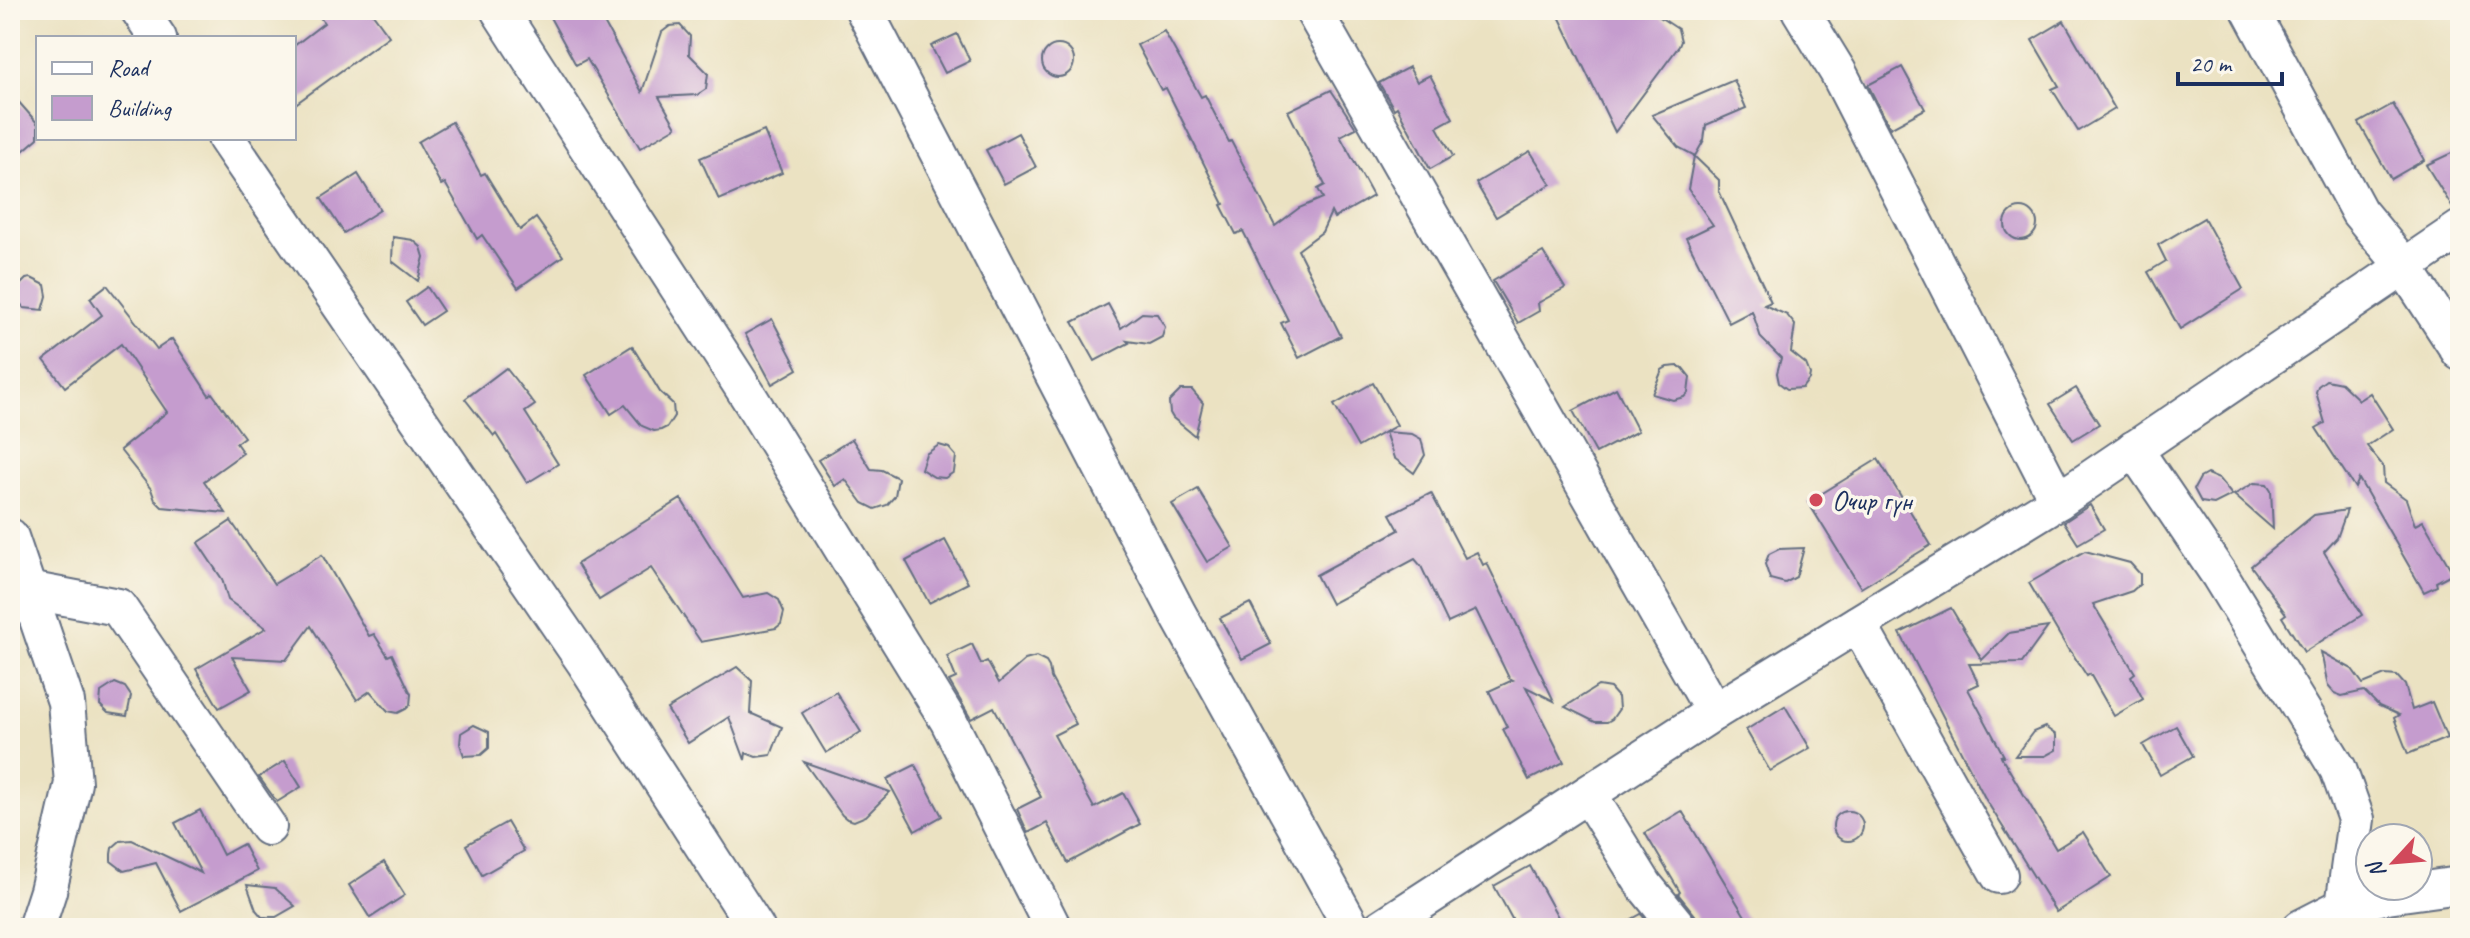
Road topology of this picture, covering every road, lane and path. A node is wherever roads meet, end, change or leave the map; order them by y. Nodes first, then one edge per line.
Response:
1 (139, 10) edge
2 (499, 10) edge
3 (864, 10) edge
4 (1313, 10) edge
5 (1800, 10) edge
6 (2250, 10) edge
7 (157, 36) edge
8 (227, 140) edge
9 (2460, 229) edge
10 (2403, 265) junction
11 (2460, 352) edge
12 (2134, 449) junction
13 (2058, 501) junction
14 (10, 537) edge
15 (28, 590) junction
16 (1858, 624) junction
17 (1714, 712) junction
18 (1588, 794) junction
19 (268, 827) dead end
20 (1999, 875) dead end
21 (2460, 885) edge
22 (2344, 906) junction
23 (36, 928) edge
24 (756, 928) edge
25 (1053, 928) edge
26 (1352, 928) edge
27 (1381, 928) edge
28 (1679, 928) edge
29 (2301, 928) edge

1 - 7 street
2 - 25 street
3 - 26 street
4 - 17 street
5 - 13 street
6 - 10 street
8 - 24 street
9 - 10 street
10 - 11 street
10 - 12 street
12 - 13 street
12 - 22 street
13 - 16 street
14 - 15 street
15 - 19 street
15 - 23 street
16 - 17 street
16 - 20 street
17 - 18 street
18 - 27 street
18 - 28 street
21 - 22 street
22 - 29 street

